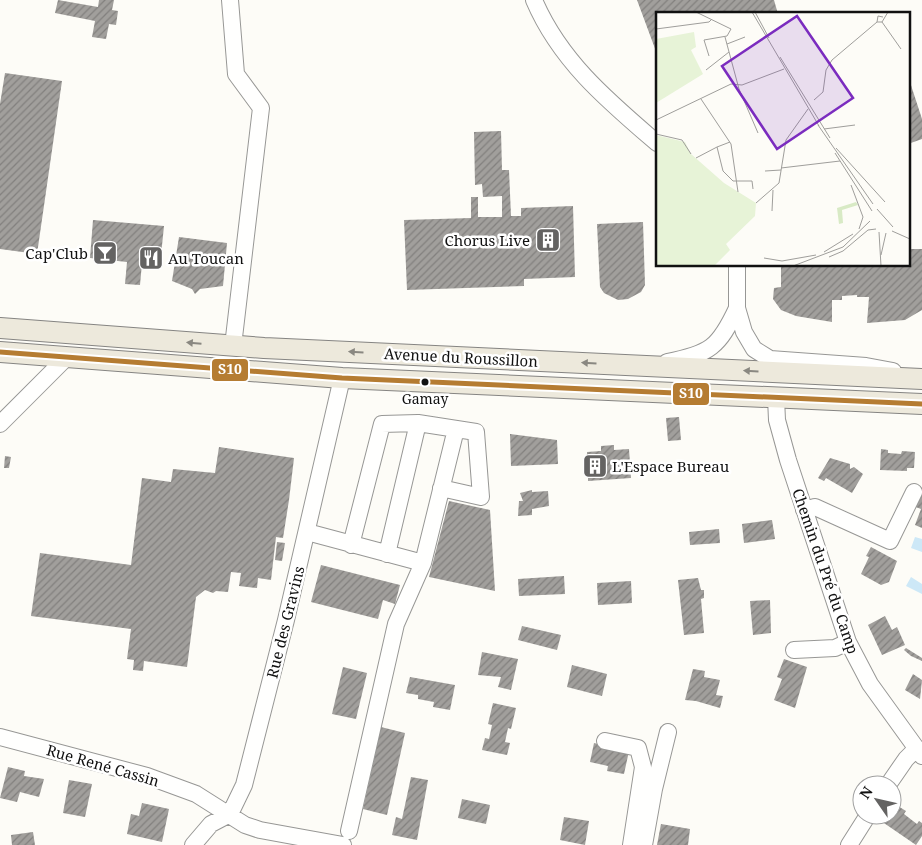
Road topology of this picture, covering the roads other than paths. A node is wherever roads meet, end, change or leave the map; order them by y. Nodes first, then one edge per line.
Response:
1 (230, 0) edge
2 (534, 0) edge
3 (656, 142) edge
4 (737, 266) edge
5 (737, 308) junction
6 (0, 328) edge
7 (233, 346) junction
8 (0, 352) edge
9 (67, 358) junction
10 (647, 365) junction
11 (342, 378) junction
12 (922, 378) edge
13 (776, 398) junction
14 (922, 404) edge
15 (418, 423) junction
16 (0, 424) edge
17 (456, 429) junction
18 (441, 488) junction
19 (914, 492) dead end
20 (804, 510) junction
21 (307, 532) junction
22 (351, 545) junction
23 (386, 554) junction
24 (423, 563) junction
25 (848, 642) junction
26 (794, 650) dead end
27 (668, 732) dead end
28 (0, 738) edge
29 (605, 741) dead end
30 (919, 753) edge
31 (895, 775) edge
32 (230, 814) junction
33 (862, 825) edge
34 (347, 838) edge
35 (193, 845) edge
36 (632, 845) edge
37 (644, 845) edge
38 (849, 845) edge

1 - 7 street
2 - 3 street
4 - 5 street
5 - 10 street
5 - 12 street
7 -> 6 main road, Avenue du Roussillon
10 -> 7 main road, Avenue du Roussillon
8 - 9 main road, Avenue du Roussillon
9 - 11 main road, Avenue du Roussillon
9 - 16 street
12 -> 10 main road, Avenue du Roussillon
11 - 13 main road, Avenue du Roussillon
11 - 21 street, Rue des Gravins
13 - 14 main road, Avenue du Roussillon
13 - 20 street, Chemin du Pré du Camp
15 - 17 street
15 - 22 street
15 - 23 street
17 - 18 street
17 - 18 street
18 - 24 street
19 - 20 street
20 - 25 street, Chemin du Pré du Camp
21 - 22 street
21 - 32 street, Rue des Gravins
22 - 23 street
23 - 24 street
24 - 34 street
25 - 26 street
25 - 30 street, Chemin du Pré du Camp
27 - 37 street
28 - 32 street, Rue René Cassin
29 - 36 street
30 - 31 street
32 - 34 street, Rue René Cassin
32 - 35 street
33 - 38 street

